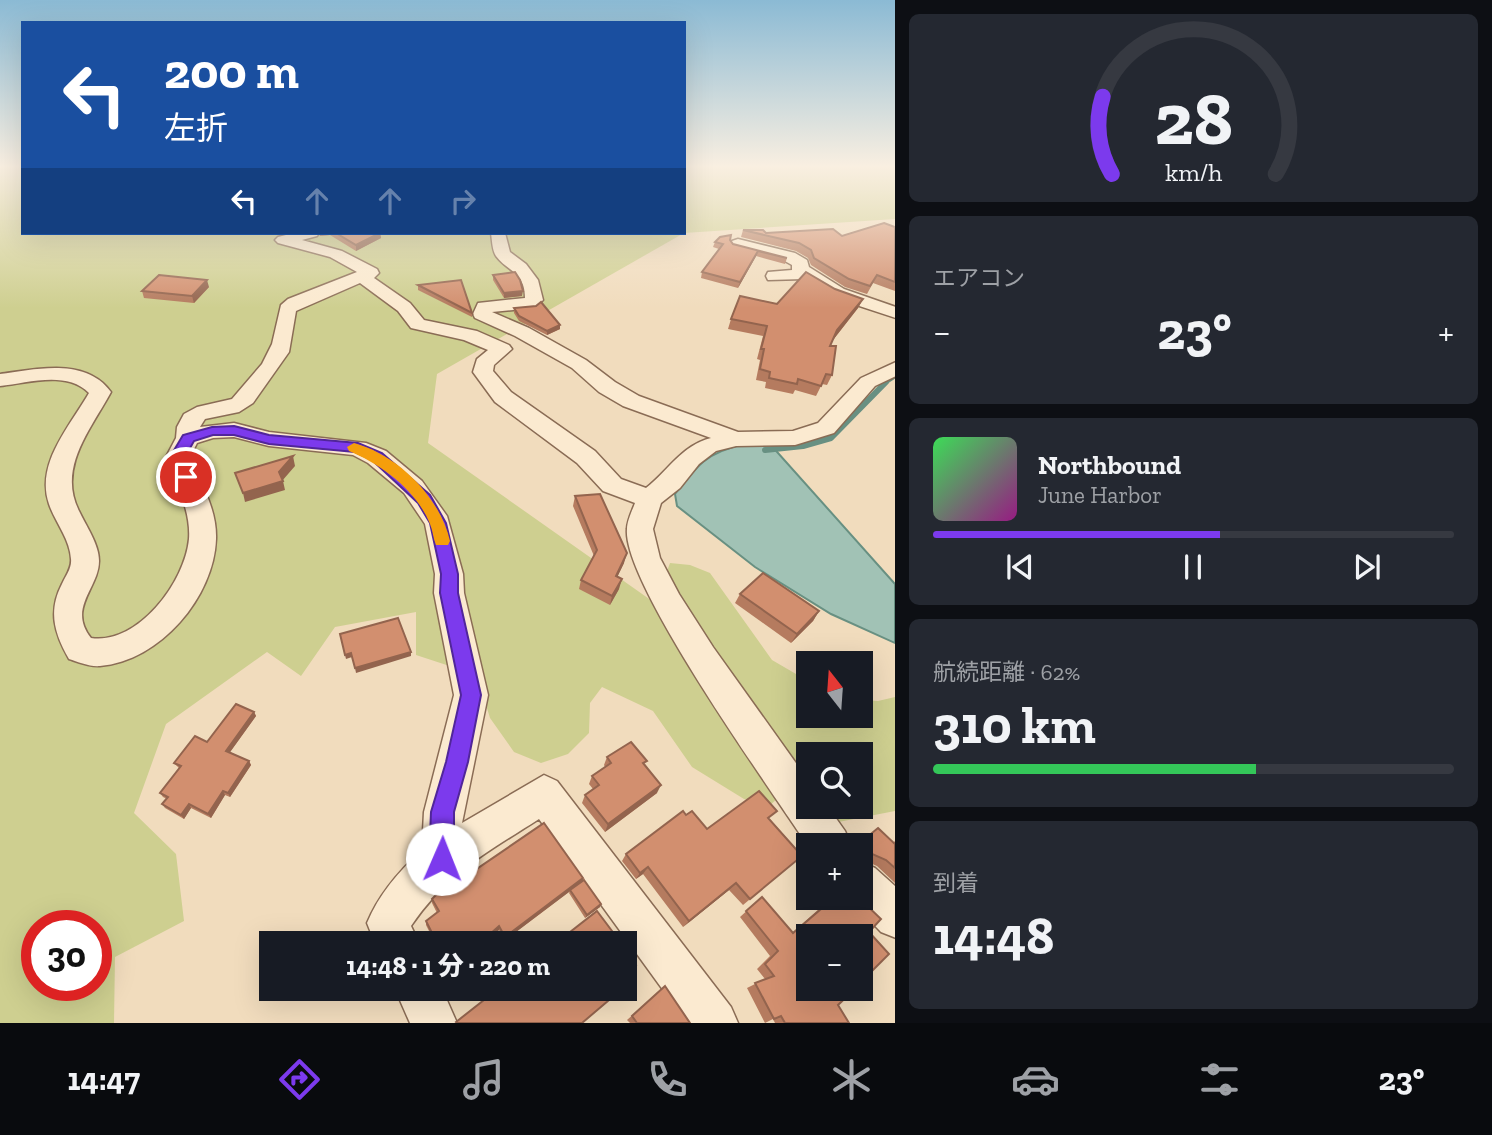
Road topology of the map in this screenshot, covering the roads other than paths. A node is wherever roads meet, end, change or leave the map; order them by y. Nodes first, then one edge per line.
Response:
1 (304, 235) edge
2 (498, 235) edge
3 (738, 244) edge
4 (805, 274) junction
5 (774, 276) dead end
6 (363, 278) junction
7 (895, 313) edge
8 (895, 368) edge
9 (0, 380) edge
10 (188, 438) junction
11 (736, 439) junction
12 (649, 499) junction
13 (823, 833) edge
14 (442, 859) junction
15 (873, 894) edge
16 (895, 917) edge
17 (392, 931) edge
18 (424, 1001) edge
19 (434, 1023) edge
20 (715, 1023) edge

1 - 6 street
2 - 11 street
3 - 4 street
4 - 5 street
4 - 7 street
6 - 10 street
6 - 12 street
8 - 11 street
9 - 10 street
10 - 14 street
11 - 12 street
12 - 13 street
14 - 17 street
14 - 20 street
15 - 16 street
18 - 19 street

